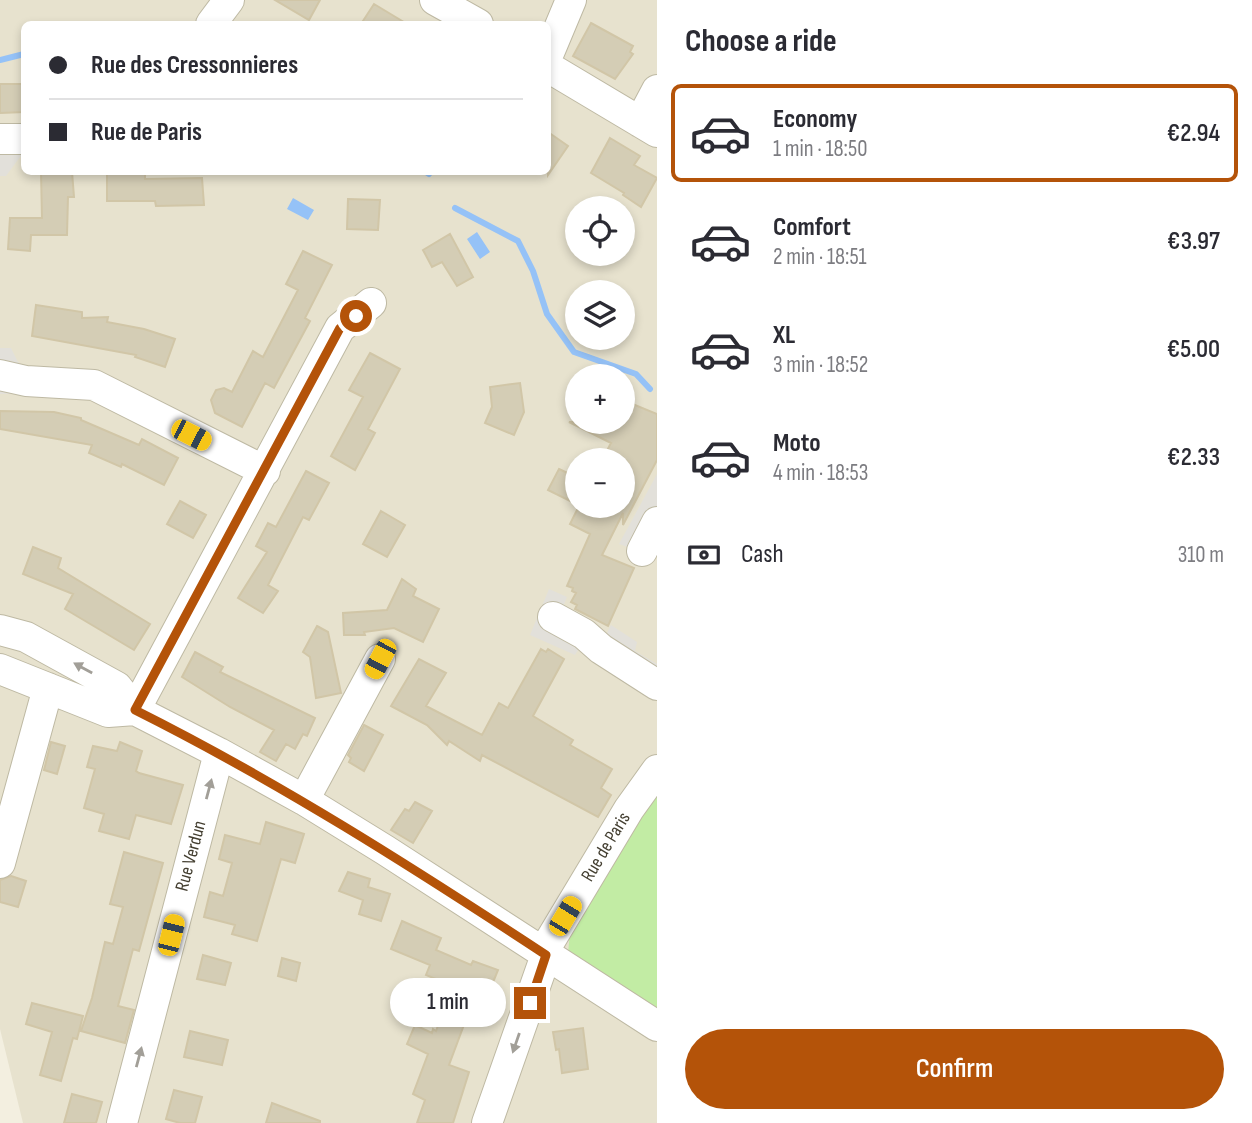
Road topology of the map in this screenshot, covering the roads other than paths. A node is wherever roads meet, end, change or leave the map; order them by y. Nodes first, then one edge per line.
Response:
1 (571, 0) edge
2 (447, 3) edge
3 (474, 21) edge
4 (551, 48) edge
5 (551, 68) edge
6 (657, 90) edge
7 (648, 127) edge
8 (0, 139) edge
9 (21, 139) edge
10 (371, 303) dead end
11 (0, 375) edge
12 (264, 471) junction
13 (657, 522) edge
14 (642, 551) dead end
15 (553, 617) dead end
16 (0, 630) edge
17 (380, 659) dead end
18 (0, 669) edge
19 (657, 685) edge
20 (48, 688) junction
21 (135, 710) junction
22 (219, 753) junction
23 (657, 770) edge
24 (304, 800) junction
25 (0, 863) edge
26 (546, 955) junction
27 (657, 1026) edge
28 (122, 1123) edge
29 (488, 1123) edge

1 - 4 street
2 - 3 street
5 - 7 street
6 - 7 street
8 - 9 street
10 - 12 street
11 - 12 street
12 - 21 street
13 - 14 street
15 - 19 street
21 -> 16 street
17 - 24 street
18 - 20 street
20 - 21 street
20 - 25 street
21 - 22 street
22 - 24 street
28 -> 22 street, Rue Verdun
23 - 26 street, Rue de Paris
24 - 26 street
26 - 27 street
26 -> 29 street, Rue de Paris

